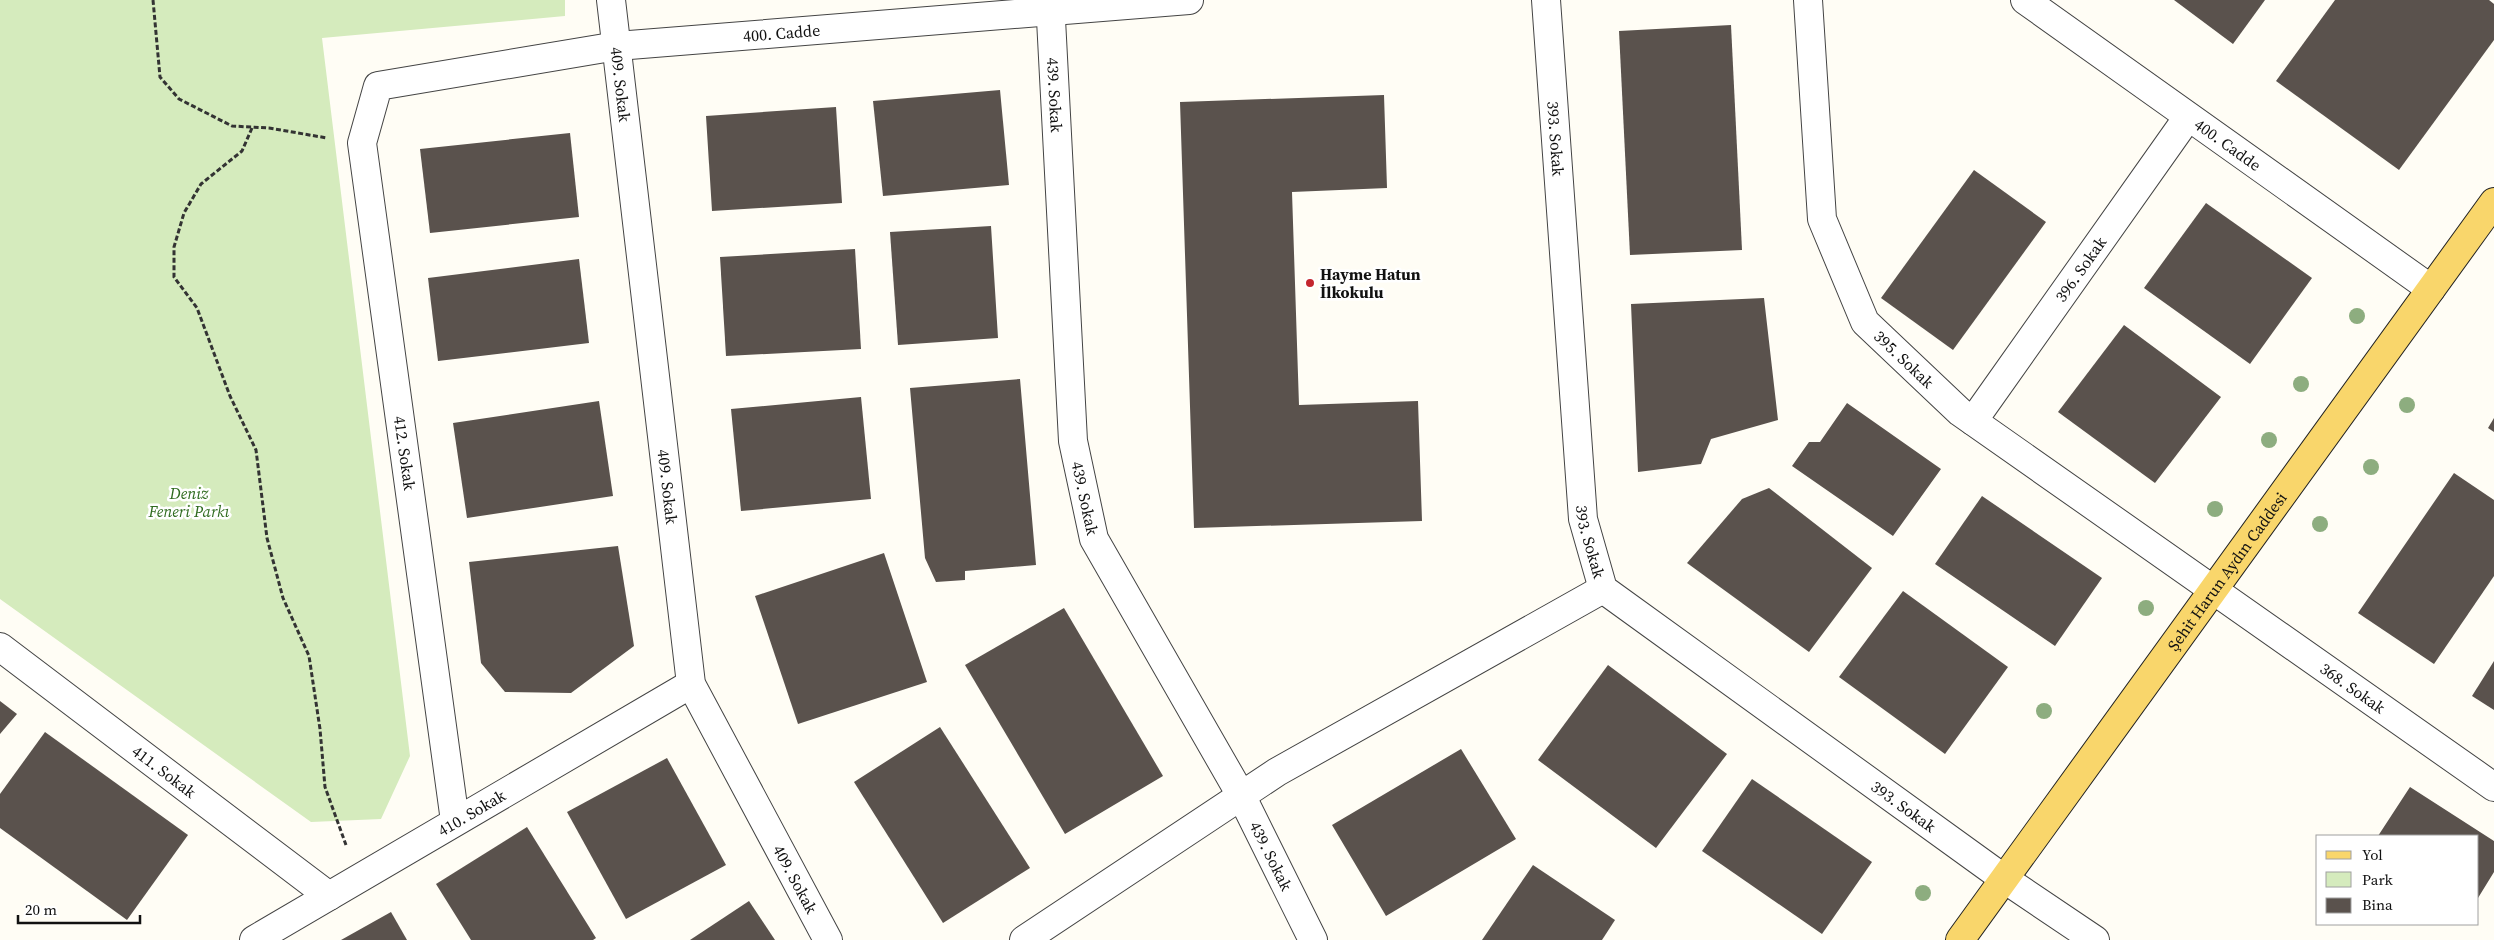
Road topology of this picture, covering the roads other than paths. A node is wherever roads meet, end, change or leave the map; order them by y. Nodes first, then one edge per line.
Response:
1 (611, 0) edge
2 (1189, 0) edge
3 (1546, 0) edge
4 (1808, 0) edge
5 (2025, 0) edge
6 (1050, 6) edge
7 (616, 46) junction
8 (378, 86) joint
9 (2188, 117) junction
10 (2489, 218) edge
11 (2431, 289) junction
12 (1973, 421) junction
13 (1603, 589) junction
14 (2213, 589) junction
15 (0, 647) edge
16 (691, 684) junction
17 (2494, 787) edge
18 (1242, 797) junction
19 (455, 821) junction
20 (2004, 878) junction
21 (329, 896) junction
22 (254, 940) edge
23 (828, 940) edge
24 (1024, 940) edge
25 (1312, 940) edge
26 (1960, 940) edge
27 (2095, 940) edge

1 - 7 street, 409. Sokak
2 - 6 street, 400. Cadde
3 - 13 street, 393. Sokak
4 - 12 street, 395. Sokak
5 - 9 street, 400. Cadde
6 - 7 street, 400. Cadde
6 - 18 street, 439. Sokak
7 - 8 street, 400. Cadde
7 - 16 street, 409. Sokak
8 - 19 street, 412. Sokak
9 - 11 street, 400. Cadde
9 - 12 street, 396. Sokak
10 - 11 main road, Şehit Harun Aydın Caddesi
11 - 14 main road, Şehit Harun Aydın Caddesi
12 - 14 street, 395. Sokak
13 - 18 street
13 - 20 street, 393. Sokak
14 - 17 street, 368. Sokak
14 - 20 main road, Şehit Harun Aydın Caddesi
15 - 21 street, 411. Sokak
16 - 19 street, 410. Sokak
16 - 23 street, 409. Sokak
18 - 24 street
18 - 25 street, 439. Sokak
19 - 21 street, 410. Sokak
20 - 26 main road, Şehit Harun Aydın Caddesi
20 - 27 street, 393. Sokak
21 - 22 street, 410. Sokak

